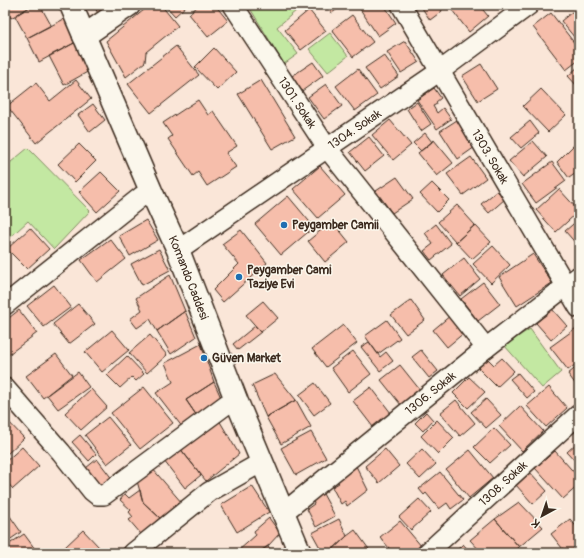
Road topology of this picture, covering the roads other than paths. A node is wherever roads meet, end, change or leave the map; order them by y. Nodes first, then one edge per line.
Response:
1 (71, 5) edge
2 (129, 5) edge
3 (233, 5) edge
4 (401, 5) edge
5 (529, 5) edge
6 (84, 36) junction
7 (440, 71) junction
8 (327, 148) junction
9 (150, 191) junction
10 (178, 250) junction
11 (572, 281) edge
12 (5, 305) edge
13 (579, 308) edge
14 (486, 348) junction
15 (7, 395) edge
16 (236, 399) junction
17 (579, 414) edge
18 (262, 461) junction
19 (283, 513) junction
20 (133, 553) edge
21 (300, 553) edge
22 (427, 553) edge

1 - 6 main road, Komando Caddesi
2 - 6 main road
3 - 8 street, 1301. Sokak
4 - 7 street, 1303. Sokak
5 - 7 street, 1304. Sokak
6 - 9 main road, Komando Caddesi
7 - 8 street, 1304. Sokak
7 - 11 street, 1303. Sokak
8 - 10 street, 1304. Sokak
8 - 14 street, 1301. Sokak
9 - 10 main road, Komando Caddesi
9 - 12 street
10 - 16 main road, Komando Caddesi
11 - 13 street, 1303. Sokak
11 - 14 street, 1306. Sokak
14 - 19 street, 1306. Sokak
15 - 16 street
16 - 18 main road, Komando Caddesi
17 - 22 street, 1308. Sokak
18 - 19 main road, Komando Caddesi
18 - 20 street
19 - 21 main road, Komando Caddesi

